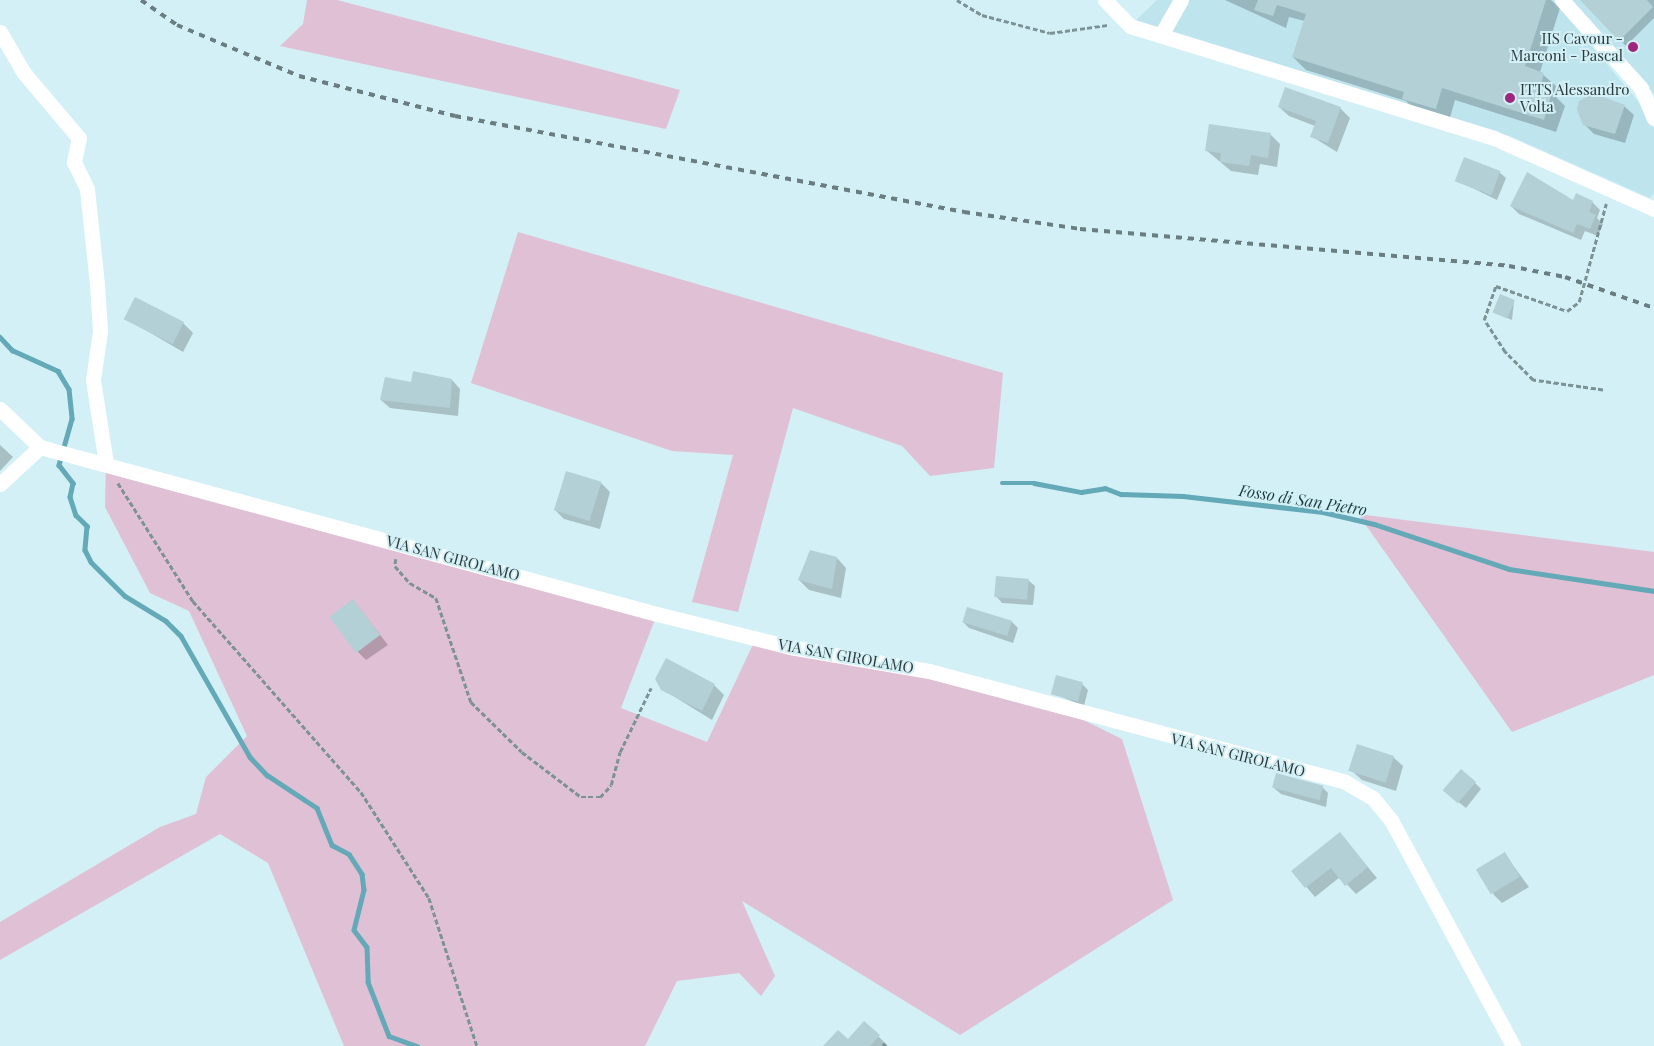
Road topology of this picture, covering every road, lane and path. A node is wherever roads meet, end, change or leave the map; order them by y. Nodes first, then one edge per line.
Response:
1 (957, 0) edge
2 (1105, 0) edge
3 (1180, 0) edge
4 (1562, 0) edge
5 (1130, 26) junction
6 (0, 32) edge
7 (1160, 35) junction
8 (1654, 118) edge
9 (1611, 187) junction
10 (1654, 209) edge
11 (1603, 390) dead end
12 (0, 409) edge
13 (40, 447) junction
14 (106, 463) junction
15 (0, 484) edge
16 (399, 543) junction
17 (652, 688) dead end
18 (477, 1046) edge
19 (1513, 1046) edge

1 - 5 path
2 - 5 street
3 - 7 street
4 - 8 street
5 - 7 street
6 - 14 street
7 - 9 street
9 - 10 street
9 - 11 path
12 - 13 street
13 - 14 street, VIA SAN GIROLAMO
13 - 15 street
14 - 16 street, VIA SAN GIROLAMO
14 - 18 path
16 - 17 path
16 - 19 street, VIA SAN GIROLAMO

